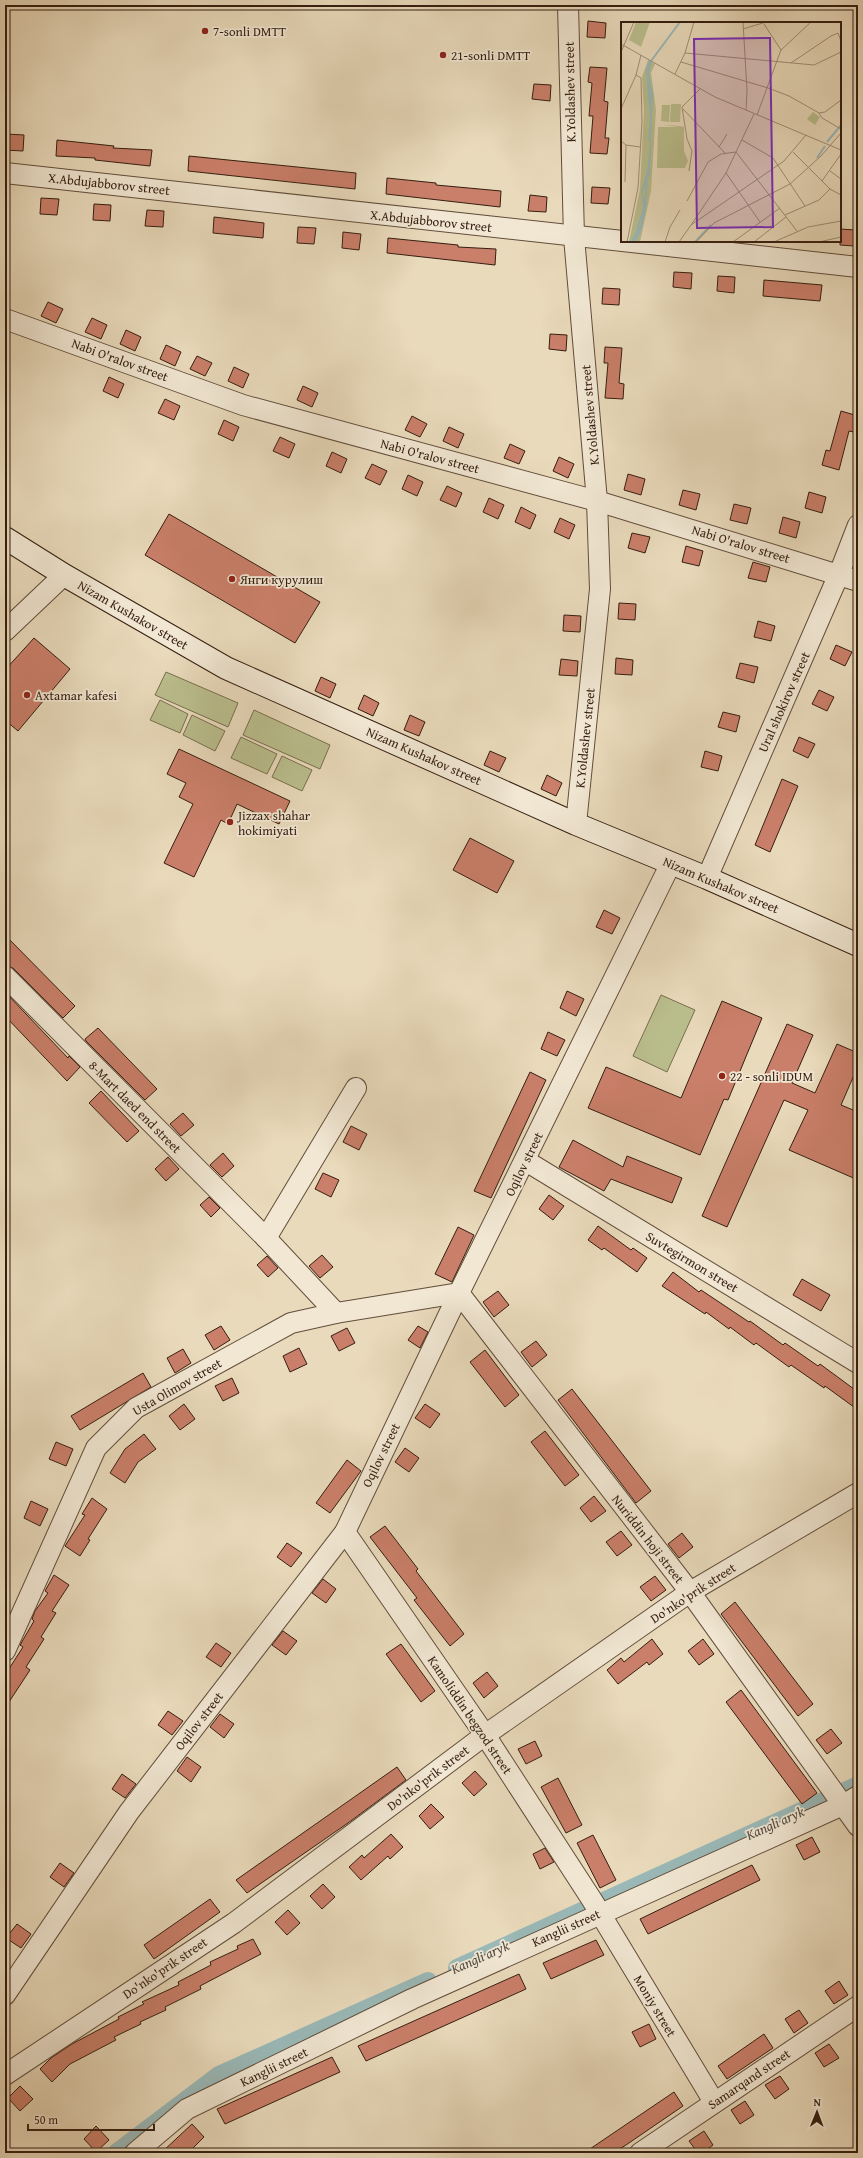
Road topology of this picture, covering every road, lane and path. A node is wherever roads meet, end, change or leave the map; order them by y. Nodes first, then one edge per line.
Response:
1 (568, 5) edge
2 (5, 173) edge
3 (574, 237) junction
4 (621, 242) edge
5 (621, 242) edge
6 (858, 267) edge
7 (5, 319) edge
8 (597, 501) junction
9 (858, 525) edge
10 (5, 538) edge
11 (839, 574) junction
12 (64, 575) junction
13 (858, 581) edge
14 (5, 631) edge
15 (576, 824) junction
16 (671, 863) junction
17 (707, 878) junction
18 (858, 945) edge
19 (5, 976) edge
20 (356, 1088) dead end
21 (526, 1161) junction
22 (266, 1238) junction
23 (459, 1293) junction
24 (336, 1313) junction
25 (858, 1363) edge
26 (858, 1493) edge
27 (345, 1532) junction
28 (690, 1592) junction
29 (5, 1651) edge
30 (486, 1735) junction
31 (842, 1797) edge
32 (858, 1826) edge
33 (596, 1907) junction
34 (5, 1995) edge
35 (858, 2006) edge
36 (5, 2075) edge
37 (714, 2102) junction
38 (135, 2153) edge
39 (640, 2153) edge

1 - 3 street, K.Yoldashev street
2 - 3 street, X.Abdujabborov street
3 - 5 street, X.Abdujabborov street
3 - 8 street, K.Yoldashev street
4 - 6 street, X.Abdujabborov street
7 - 8 street, Nabi O'ralov street
8 - 11 street, Nabi O'ralov street
8 - 15 street, K.Yoldashev street
9 - 11 street, Ural shokirov street
10 - 12 main road, Nizam Kushakov street
11 - 13 street, Nabi O'ralov street
11 - 17 street, Ural shokirov street
12 - 14 street
12 - 15 main road, Nizam Kushakov street
15 - 16 main road, Nizam Kushakov street
16 - 17 main road, Nizam Kushakov street
16 - 21 street, Oqilov street
17 - 18 main road, Nizam Kushakov street
19 - 22 street, 8-Mart daed end street
20 - 22 street
21 - 23 street, Oqilov street
21 - 25 street, Suvtegirmon street
22 - 24 street, 8-Mart daed end street
23 - 24 street, Usta Olimov street
23 - 27 street, Oqilov street
23 - 28 street, Nuriddin hoji street
24 - 29 street, Usta Olimov street
26 - 28 street, Do'nko'prik street
27 - 30 street, Kamoliddin begzod street
27 - 34 street, Oqilov street
28 - 30 street, Do'nko'prik street
28 - 31 street, Nuriddin hoji street
30 - 33 street, Kamoliddin begzod street
30 - 36 street, Do'nko'prik street
31 - 32 street, Nuriddin hoji street
31 - 33 street, Kanglii street
33 - 37 street, Moniy street
33 - 38 street, Kanglii street
35 - 37 street, Samarqand street
37 - 39 street, Samarqand street

